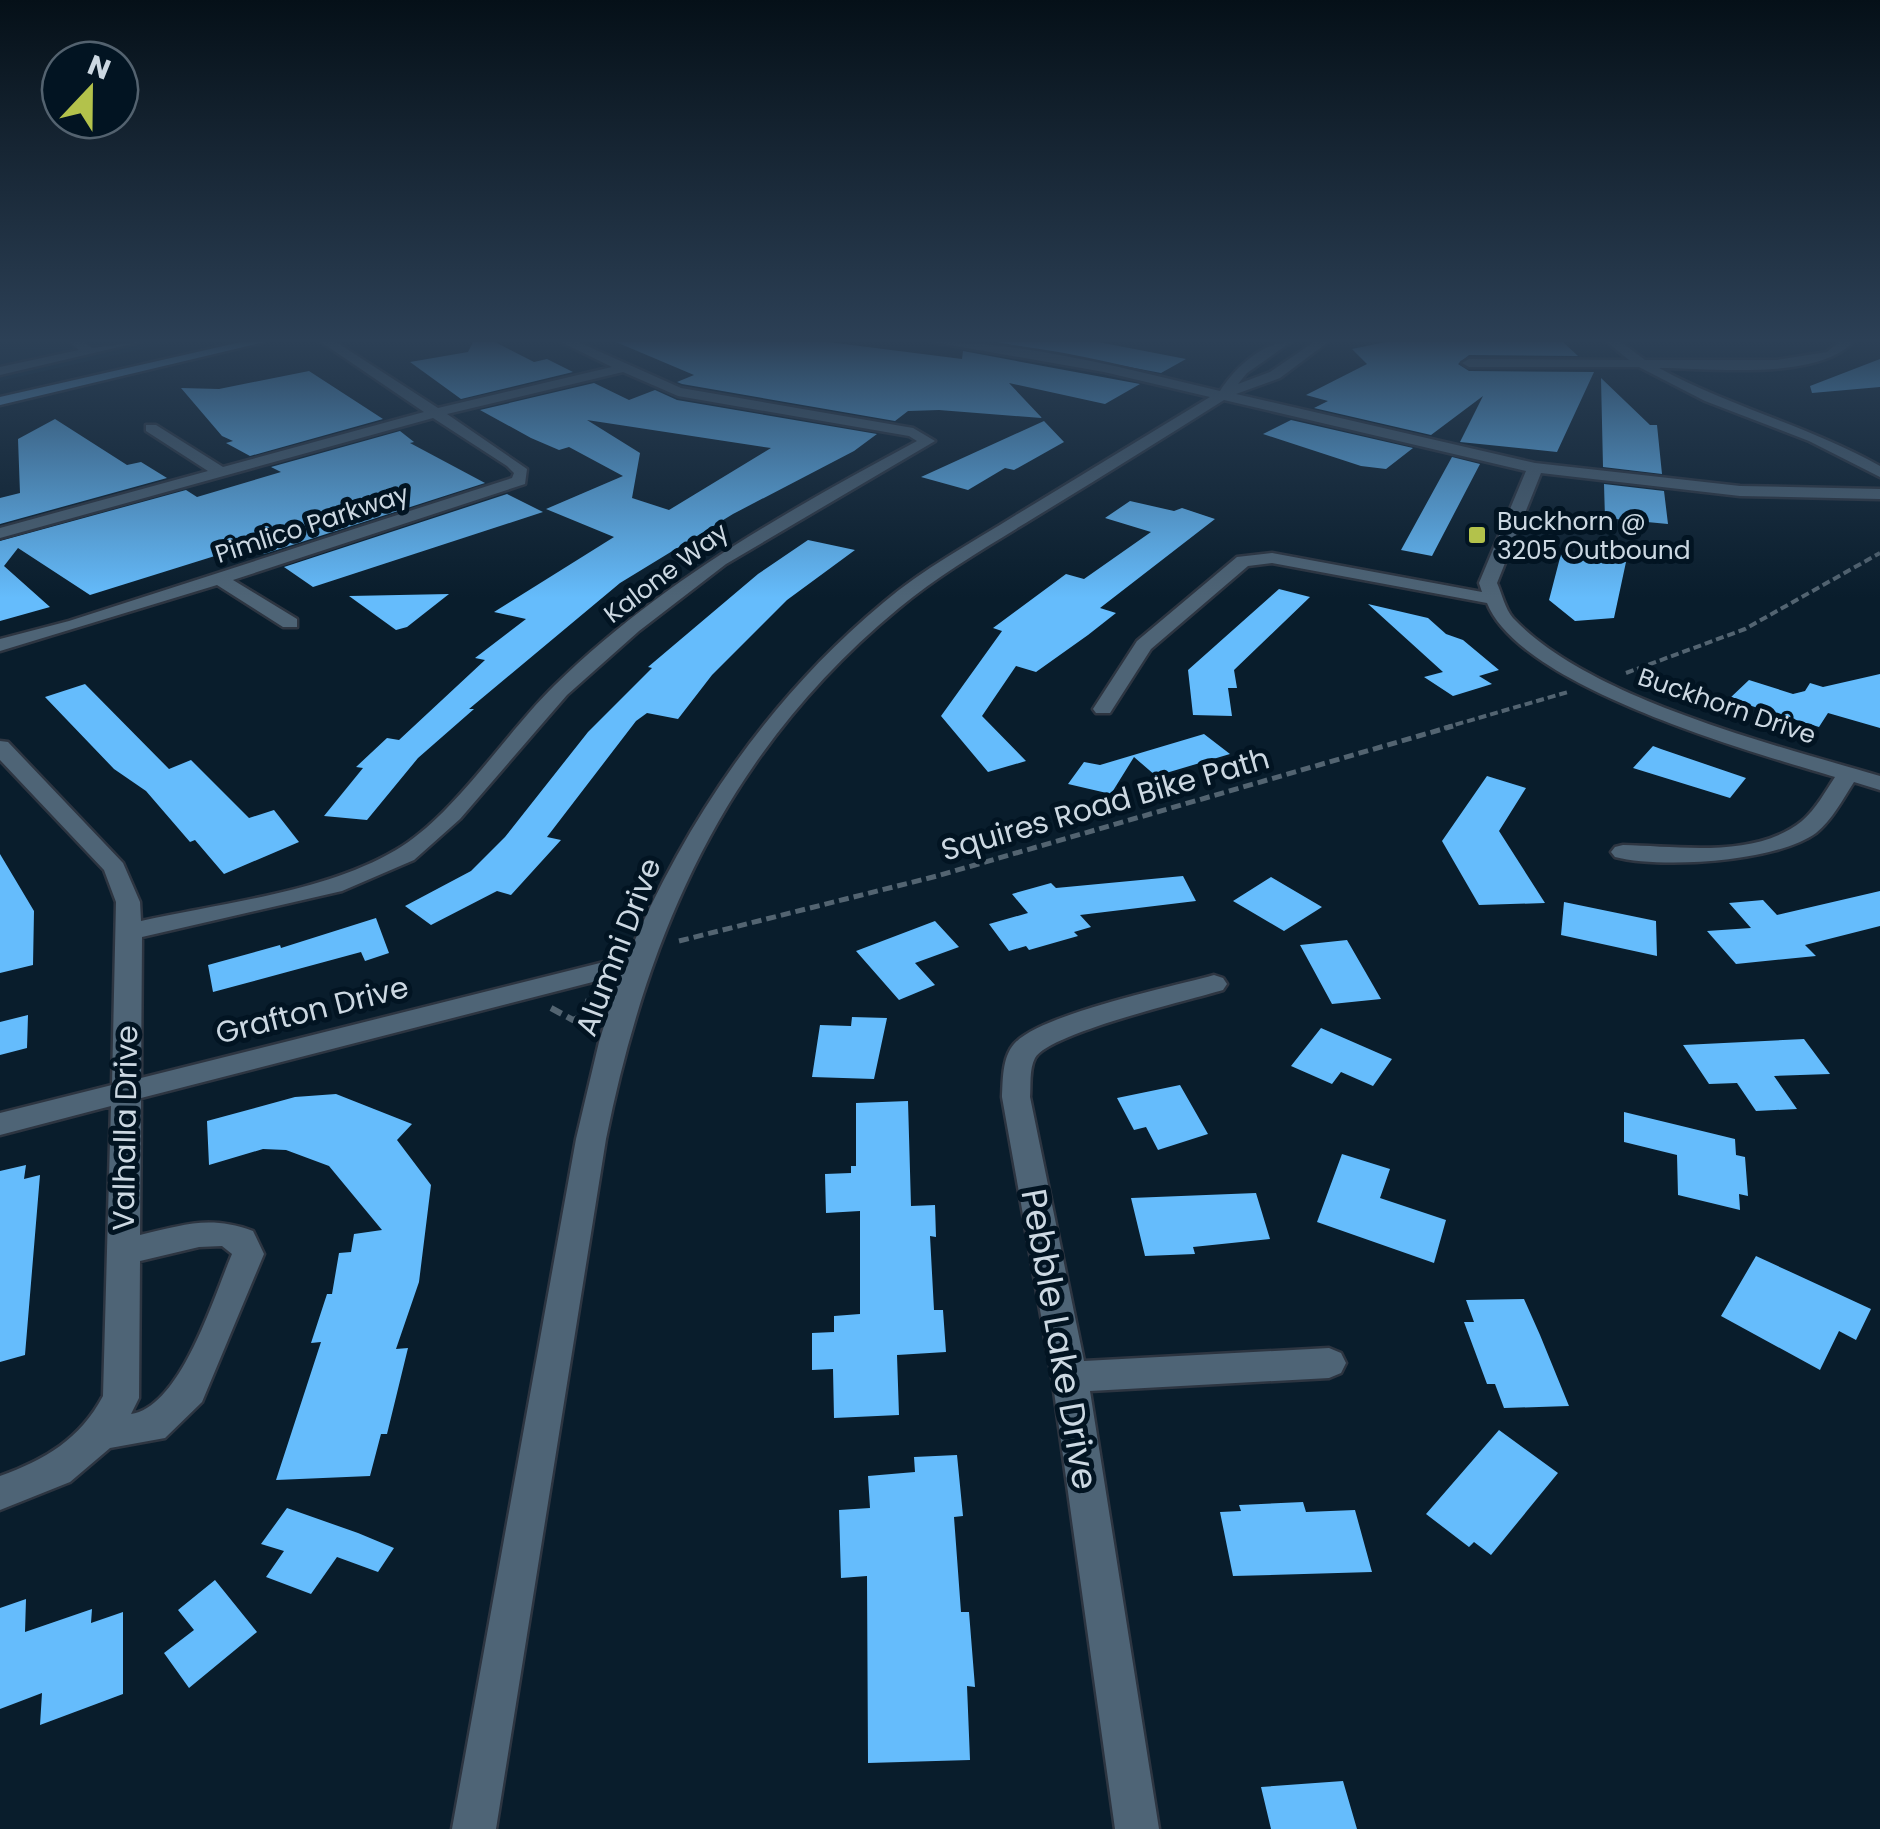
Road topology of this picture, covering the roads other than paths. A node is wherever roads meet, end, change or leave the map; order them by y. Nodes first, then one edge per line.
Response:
1 (383, 427) edge
2 (453, 427) edge
3 (870, 427) edge
4 (1170, 427) edge
5 (1354, 427) edge
6 (1782, 427) edge
7 (151, 428) dead end
8 (1535, 468) junction
9 (221, 472) junction
10 (1880, 472) edge
11 (1880, 494) edge
12 (0, 532) edge
13 (219, 579) junction
14 (1488, 598) junction
15 (290, 623) dead end
16 (0, 645) edge
17 (1103, 709) dead end
18 (0, 747) edge
19 (1848, 773) junction
20 (1880, 783) edge
21 (1624, 852) dead end
22 (129, 932) junction
23 (641, 961) junction
24 (1214, 984) dead end
25 (125, 1090) junction
26 (0, 1124) edge
27 (122, 1252) junction
28 (1330, 1362) dead end
29 (1070, 1378) junction
30 (104, 1433) junction
31 (0, 1492) edge
32 (474, 1829) edge
33 (1137, 1829) edge

1 - 9 street
2 - 13 street, Pimlico Parkway
3 - 22 street, Kalone Way
4 - 23 street, Alumni Drive
5 - 8 street
6 - 10 street
7 - 9 street
8 - 11 street
8 - 14 street
9 - 12 street
13 - 15 street
13 - 16 street, Pimlico Parkway
14 - 17 street
14 - 19 street, Buckhorn Drive
18 - 22 street, Valhalla Drive
19 - 20 street, Buckhorn Drive
19 - 21 street
22 - 25 street, Valhalla Drive
23 - 25 street, Grafton Drive
23 - 32 street, Alumni Drive
24 - 29 street, Pebble Lake Drive
25 - 26 street, Grafton Drive
25 - 27 street, Valhalla Drive
27 - 30 street, Valhalla Drive
27 - 30 street
28 - 29 street
29 - 33 street, Pebble Lake Drive
30 - 31 street, Valhalla Drive

